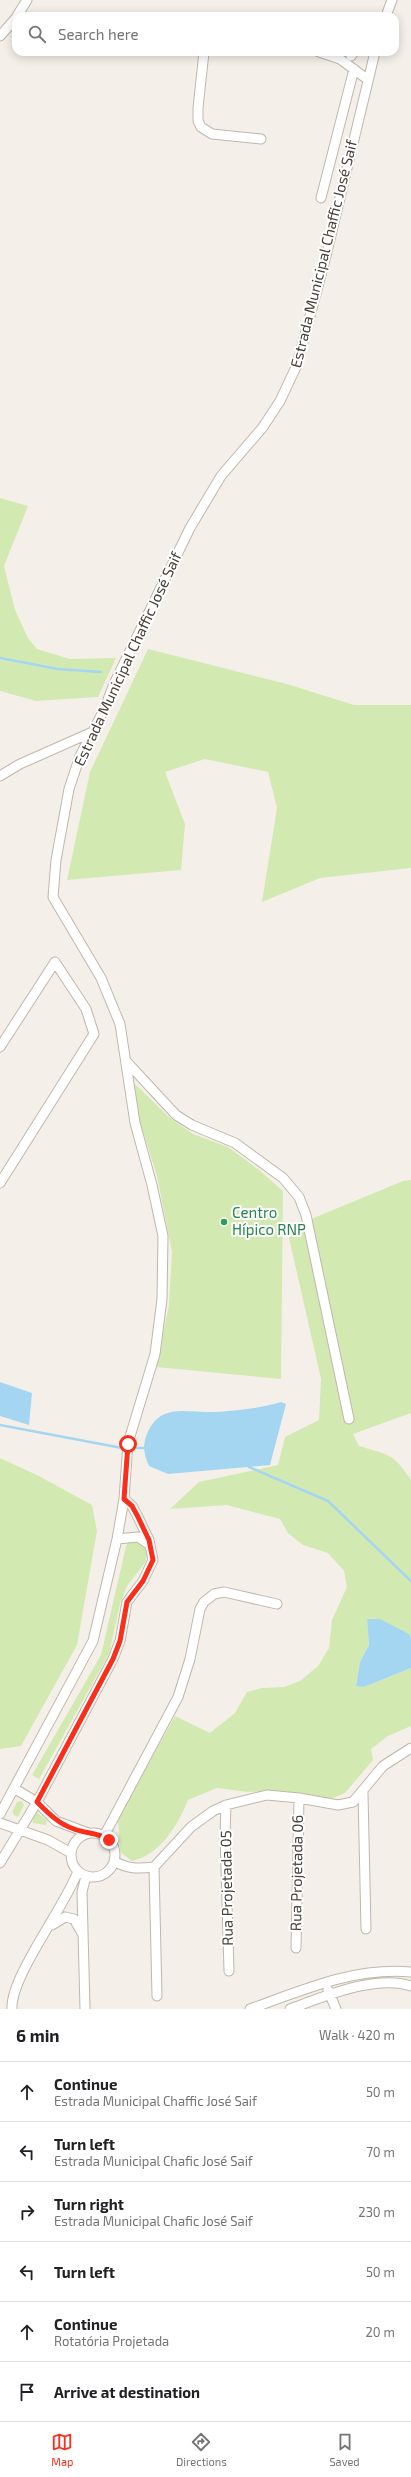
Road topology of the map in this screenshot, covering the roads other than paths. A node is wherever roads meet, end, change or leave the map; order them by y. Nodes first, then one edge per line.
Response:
1 (27, 0) edge
2 (392, 0) edge
3 (20, 12) edge
4 (388, 12) edge
5 (12, 23) edge
6 (0, 36) edge
7 (204, 56) edge
8 (330, 56) edge
9 (348, 56) edge
10 (352, 56) edge
11 (374, 56) edge
12 (340, 60) junction
13 (352, 68) junction
14 (367, 79) junction
15 (261, 139) dead end
16 (322, 198) dead end
17 (90, 733) junction
18 (0, 776) edge
19 (0, 1047) edge
20 (126, 1061) junction
21 (0, 1183) edge
22 (349, 1419) dead end
23 (124, 1499) junction
24 (117, 1539) junction
25 (150, 1545) junction
26 (277, 1604) dead end
27 (411, 1748) edge
28 (15, 1789) junction
29 (363, 1793) junction
30 (299, 1798) junction
31 (37, 1802) junction
32 (226, 1805) junction
33 (0, 1814) edge
34 (0, 1823) edge
35 (20, 1831) junction
36 (88, 1833) junction
37 (104, 1836) junction
38 (71, 1853) junction
39 (114, 1861) junction
40 (0, 1863) edge
41 (154, 1867) junction
42 (78, 1871) junction
43 (86, 1876) junction
44 (366, 1928) dead end
45 (83, 1934) junction
46 (42, 1939) junction
47 (296, 1948) dead end
48 (229, 1971) dead end
49 (411, 1972) edge
50 (325, 1982) junction
51 (411, 1986) edge
52 (330, 1994) junction
53 (157, 1996) dead end
54 (12, 2009) edge
55 (85, 2009) edge
56 (250, 2009) edge
57 (290, 2009) edge
58 (336, 2009) edge

1 - 3 street
2 - 4 street
5 - 6 street
7 - 15 street
8 - 12 street
9 - 12 street
10 - 13 street
11 - 14 street, Estrada Municipal Chaffic José Saif
12 - 13 street
13 - 14 street
13 - 16 street
14 - 17 street, Estrada Municipal Chaffic José Saif
17 - 18 street
17 - 20 street, Estrada Municipal Chaffic José Saif
19 - 21 street
20 - 22 street
20 - 23 street, Estrada Municipal Chaffic José Saif
23 - 24 street, Estrada Municipal Chaffic José Saif
23 - 25 street
24 - 25 street
24 - 28 street, Estrada Municipal Chaffic José Saif
25 - 31 street
26 - 37 street
27 - 29 street
28 - 31 street
28 - 33 street, Estrada Municipal Chaffic José Saif
29 - 30 street
29 - 44 street
30 - 32 street
30 - 47 street, Rua Projetada 06
31 - 35 street
31 - 36 street
32 - 41 street
32 - 48 street, Rua Projetada 05
34 - 35 street
35 - 38 street
35 - 40 street
36 - 37 street
36 - 38 street
37 - 39 street
38 - 42 street
39 - 41 street
39 - 43 street
41 - 53 street
42 - 43 street
42 - 46 street
43 - 45 street
45 - 46 street
45 - 55 street
46 - 54 street
49 - 50 street
50 - 52 street
50 - 56 street
51 - 52 street
52 - 57 street
52 - 58 street

